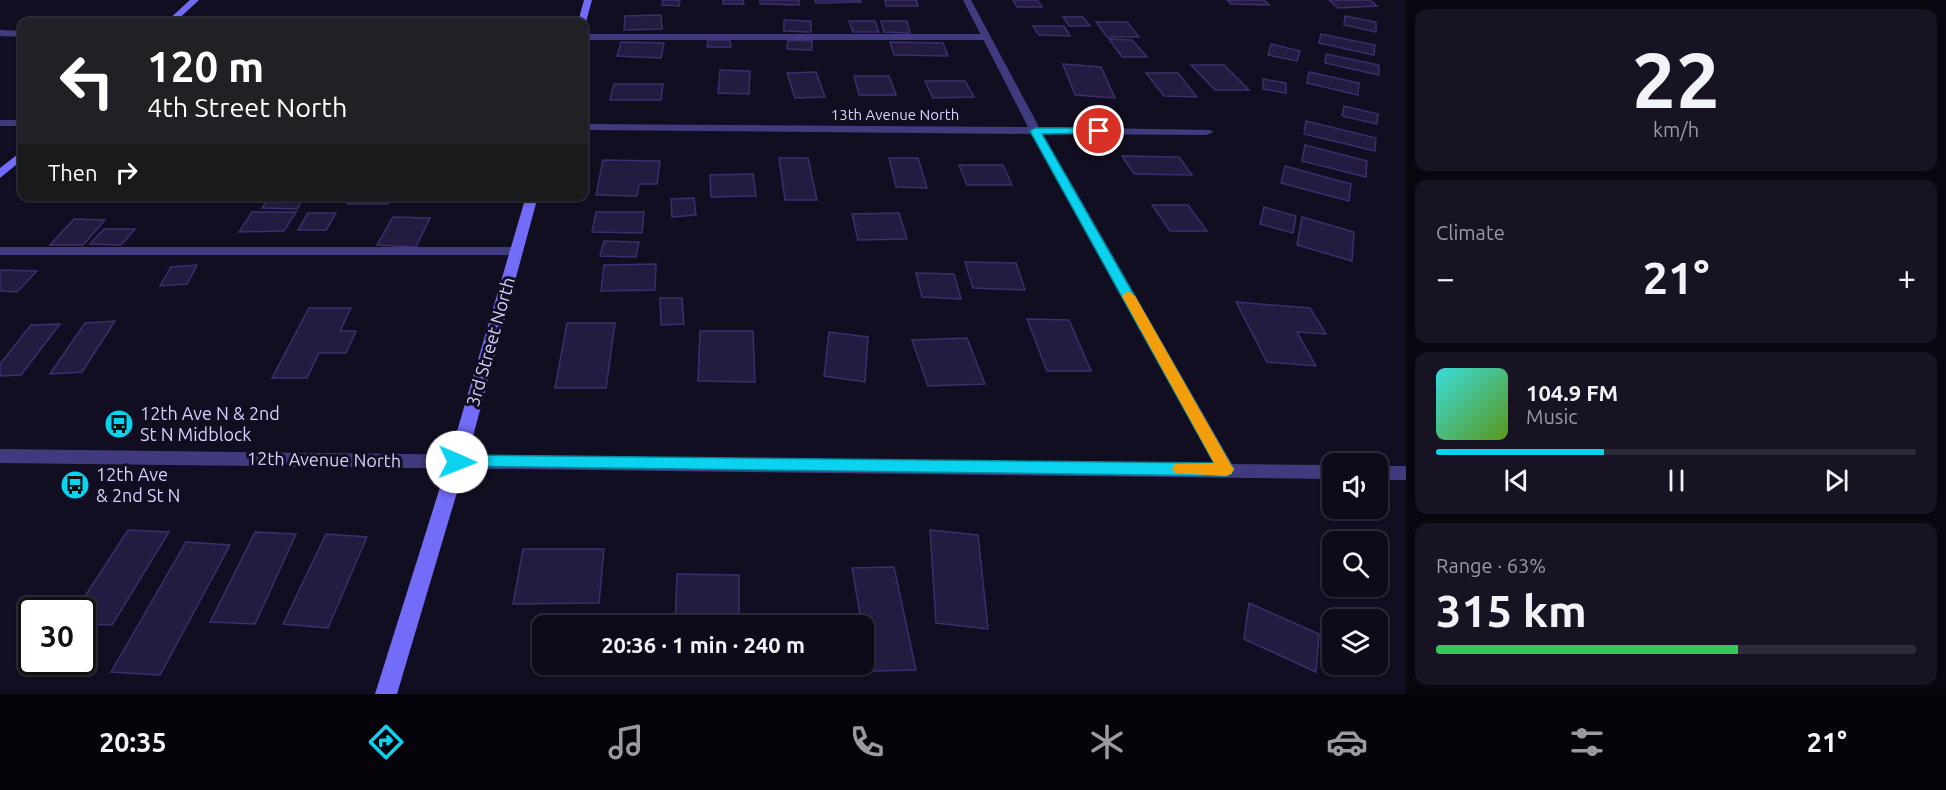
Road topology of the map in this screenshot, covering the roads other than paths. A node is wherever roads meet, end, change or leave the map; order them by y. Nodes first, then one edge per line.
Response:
1 (195, 0) edge
2 (588, 0) edge
3 (967, 0) edge
4 (175, 18) edge
5 (583, 18) edge
6 (0, 33) edge
7 (18, 34) edge
8 (588, 37) edge
9 (986, 37) junction
10 (0, 123) edge
11 (18, 123) edge
12 (588, 127) edge
13 (1035, 131) junction
14 (1207, 132) dead end
15 (18, 158) edge
16 (0, 174) edge
17 (531, 201) edge
18 (517, 250) junction
19 (0, 251) edge
20 (0, 456) edge
21 (457, 462) junction
22 (1226, 469) junction
23 (1322, 472) edge
24 (1388, 473) edge
25 (1406, 473) edge
26 (386, 694) edge

1 - 4 street
2 - 5 street
3 - 9 street
6 - 7 street
8 - 9 street
9 - 13 street
10 - 11 street
12 - 13 street, 13th Avenue North
13 - 14 street, 13th Avenue North
13 - 22 street
15 - 16 street
17 - 18 street, 3rd Street North
18 - 19 street
18 - 21 street, 3rd Street North
20 - 21 street, 12th Avenue North
21 - 22 street, 12th Avenue North
21 - 26 street, 3rd Street North
22 - 23 street, 12th Avenue North
24 - 25 street

